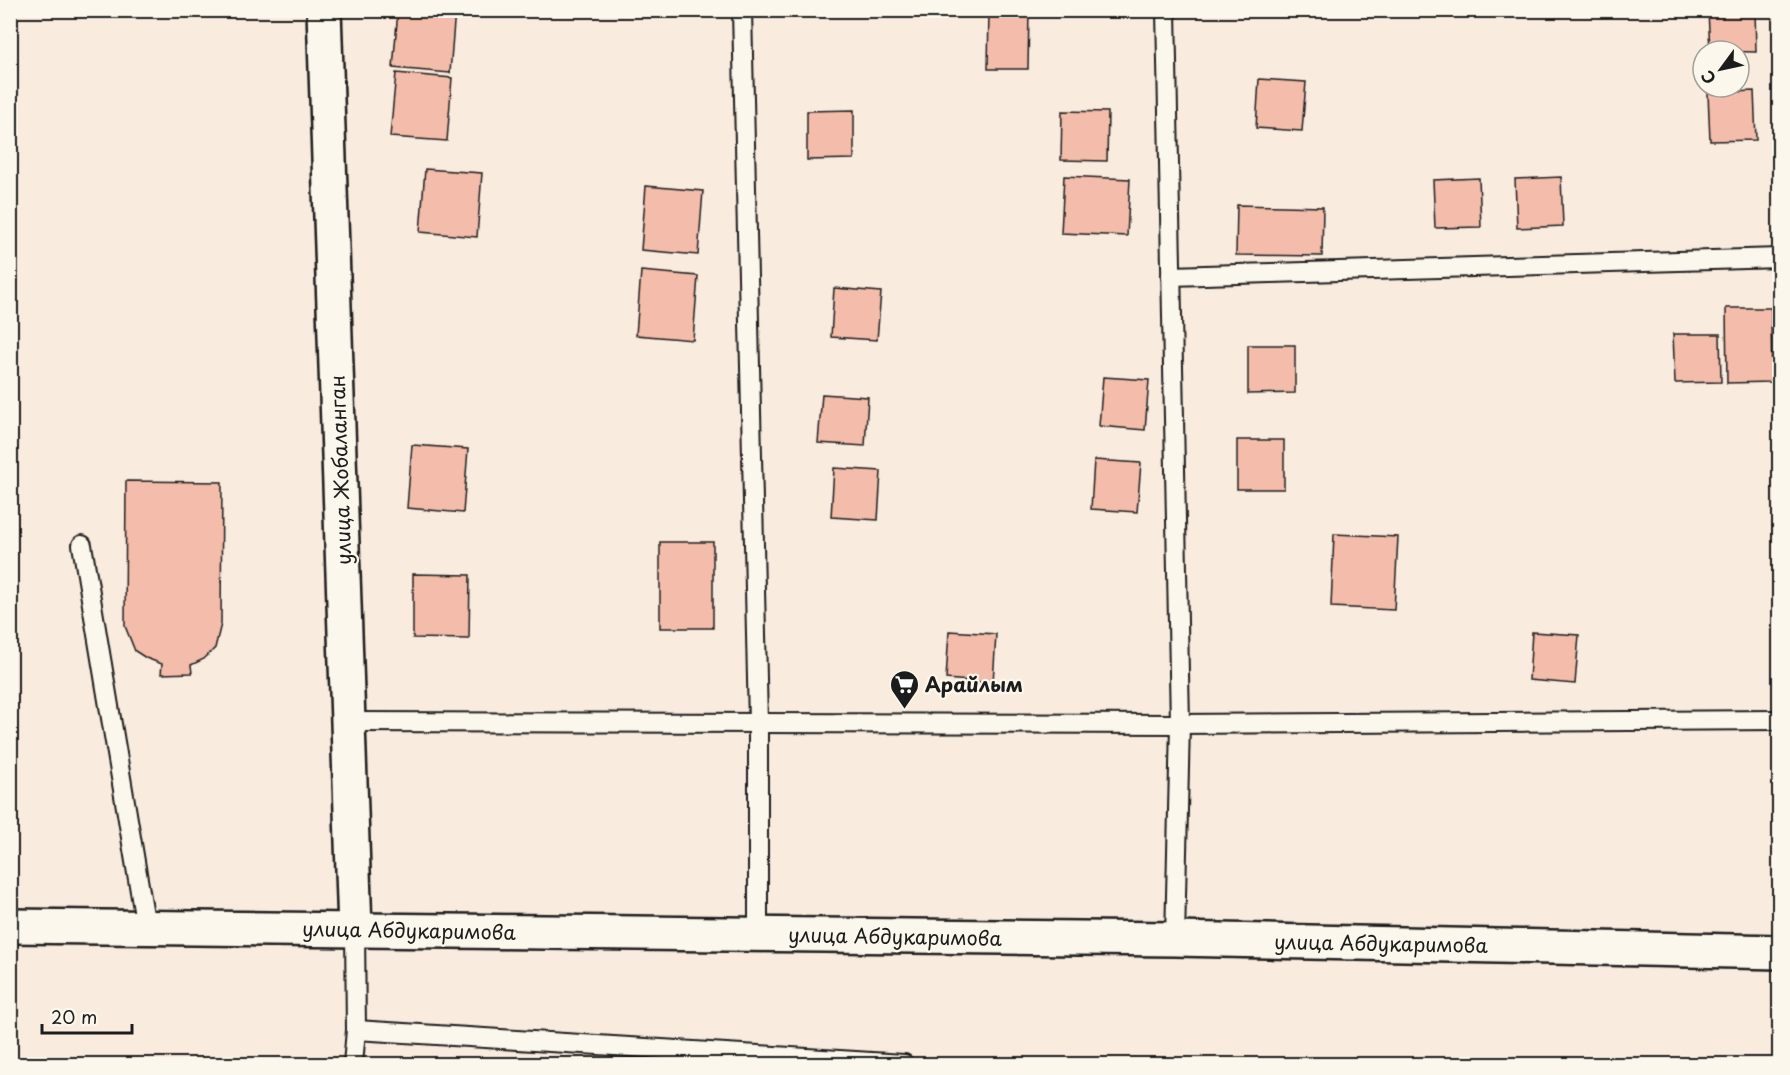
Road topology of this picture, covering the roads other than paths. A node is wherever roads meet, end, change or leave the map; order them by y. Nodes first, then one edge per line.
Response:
1 (324, 10) edge
2 (742, 10) edge
3 (1166, 10) edge
4 (1779, 258) edge
5 (1171, 276) junction
6 (82, 544) dead end
7 (1779, 720) edge
8 (349, 722) junction
9 (758, 723) junction
10 (1180, 724) junction
11 (10, 926) edge
12 (146, 927) junction
13 (355, 930) junction
14 (758, 934) junction
15 (1175, 939) junction
16 (1779, 952) edge
17 (356, 1030) junction
18 (353, 1065) edge
19 (904, 1065) edge

1 - 8 main road, улица Жобаланган
2 - 9 lane
3 - 5 lane
4 - 5 lane
5 - 10 lane
6 - 12 lane
7 - 10 lane
8 - 9 lane
8 - 13 main road, улица Жобаланган
9 - 10 lane
9 - 14 lane
10 - 15 lane
11 - 12 main road, улица Абдукаримова
12 - 13 main road, улица Абдукаримова
13 - 14 main road, улица Абдукаримова
13 - 17 lane
14 - 15 main road, улица Абдукаримова
15 - 16 main road, улица Абдукаримова
17 - 18 lane
17 - 19 lane

